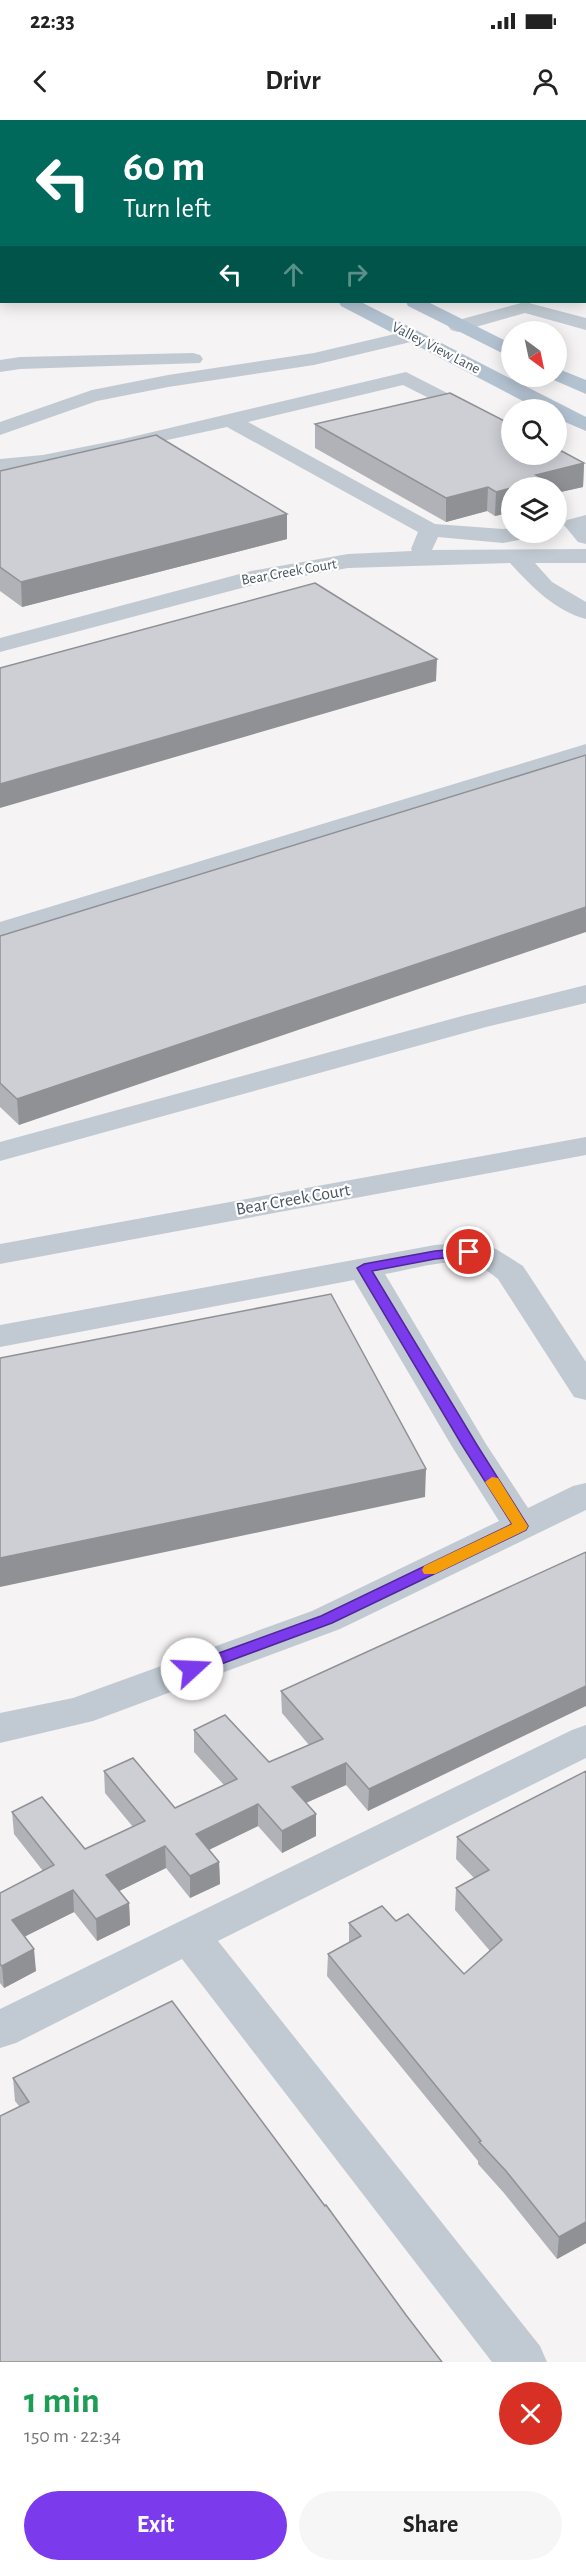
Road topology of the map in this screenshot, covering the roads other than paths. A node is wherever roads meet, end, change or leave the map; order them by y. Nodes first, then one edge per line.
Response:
1 (350, 303) edge
2 (417, 303) edge
3 (541, 303) edge
4 (525, 307) junction
5 (586, 324) edge
6 (458, 326) junction
7 (412, 336) junction
8 (501, 347) edge
9 (359, 349) junction
10 (0, 366) edge
11 (567, 379) edge
12 (586, 388) edge
13 (571, 415) edge
14 (230, 420) junction
15 (501, 428) edge
16 (0, 429) edge
17 (0, 465) edge
18 (430, 530) junction
19 (501, 536) edge
20 (586, 556) edge
21 (418, 558) junction
22 (518, 558) junction
23 (586, 612) edge
24 (0, 645) edge
25 (586, 752) edge
26 (0, 931) edge
27 (586, 994) edge
28 (586, 1146) edge
29 (0, 1152) edge
30 (0, 1254) edge
31 (364, 1268) junction
32 (0, 1336) edge
33 (586, 1389) edge
34 (586, 1495) edge
35 (521, 1526) junction
36 (0, 1728) edge
37 (586, 1740) edge
38 (189, 1936) junction
39 (0, 2030) edge
40 (522, 2362) edge

1 - 7 main road, Valley View Lane
2 - 6 main road, Valley View Lane
3 - 4 street
4 - 5 street
4 - 6 street
6 - 7 main road
6 - 8 main road, Valley View Lane
7 - 9 street
7 - 13 main road, Valley View Lane
9 - 10 street
9 - 16 street
11 - 12 main road
14 - 15 street
14 - 17 street
14 - 18 street
18 - 19 street
18 - 21 street
20 - 22 street, Bear Creek Court
21 - 22 street, Bear Creek Court
21 - 24 street, Bear Creek Court
22 - 23 street
25 - 26 street
27 - 29 street
28 - 30 street, Bear Creek Court
31 - 32 street
31 - 33 street
31 - 35 street
34 - 35 street
35 - 36 street
37 - 38 street
38 - 39 street
38 - 40 street

